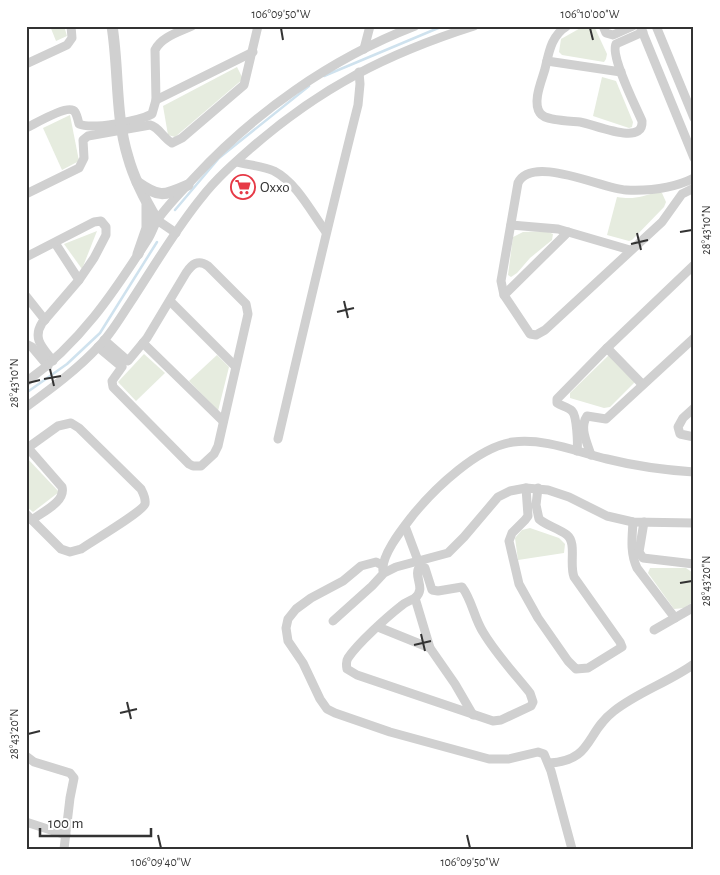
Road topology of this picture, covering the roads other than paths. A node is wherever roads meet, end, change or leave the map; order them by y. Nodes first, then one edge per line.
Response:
1 (71, 26) edge
2 (112, 26) edge
3 (192, 26) edge
4 (258, 26) edge
5 (370, 26) edge
6 (415, 26) edge
7 (474, 26) edge
8 (566, 26) edge
9 (602, 26) edge
10 (633, 26) edge
11 (656, 26) edge
12 (641, 29) edge
13 (364, 49) junction
14 (253, 52) junction
15 (547, 61) junction
16 (26, 64) edge
17 (359, 72) junction
18 (621, 72) junction
19 (156, 100) junction
20 (694, 118) edge
21 (122, 126) junction
22 (26, 128) edge
23 (694, 158) edge
24 (236, 162) junction
25 (694, 178) edge
26 (136, 181) junction
27 (188, 185) junction
28 (694, 188) edge
29 (26, 194) edge
30 (147, 203) junction
31 (157, 220) junction
32 (511, 225) junction
33 (326, 232) junction
34 (568, 232) junction
35 (176, 233) junction
36 (55, 243) junction
37 (630, 250) junction
38 (138, 254) junction
39 (26, 257) edge
40 (694, 265) edge
41 (80, 280) junction
42 (504, 295) junction
43 (26, 296) edge
44 (170, 301) junction
45 (45, 320) junction
46 (694, 338) edge
47 (143, 343) junction
48 (26, 344) edge
49 (101, 344) junction
50 (607, 348) junction
51 (50, 363) junction
52 (125, 364) junction
53 (235, 366) junction
54 (26, 382) edge
55 (642, 384) junction
56 (26, 407) edge
57 (694, 408) edge
58 (223, 421) junction
59 (694, 437) edge
60 (278, 439) dead end
61 (27, 449) edge
62 (577, 452) junction
63 (590, 455) junction
64 (694, 472) edge
65 (526, 488) junction
66 (538, 488) junction
67 (29, 517) edge
68 (634, 522) junction
69 (644, 522) junction
70 (694, 523) edge
71 (405, 526) junction
72 (694, 564) edge
73 (421, 568) junction
74 (383, 569) junction
75 (415, 598) junction
76 (694, 607) edge
77 (675, 618) junction
78 (333, 621) dead end
79 (378, 627) junction
80 (654, 630) dead end
81 (430, 648) junction
82 (694, 664) edge
83 (473, 715) junction
84 (26, 756) edge
85 (549, 763) junction
86 (26, 822) edge
87 (66, 835) junction
88 (64, 849) edge
89 (572, 849) edge

1 - 16 street
2 - 21 street
3 - 19 street
4 - 14 street
5 - 13 street
6 - 13 street
7 - 17 street
8 - 15 street
9 - 10 street
11 - 20 street
12 - 18 street
12 - 23 street
13 - 27 street
14 - 19 street
14 - 21 street
15 - 18 street
15 - 18 street
17 - 24 street
17 - 33 street
19 - 21 street
21 - 22 street
21 - 26 street
21 - 29 street
24 - 33 street
24 - 35 street
25 - 32 street
26 - 27 street
26 - 30 street
27 - 31 street
28 - 37 street
30 - 31 street
30 - 38 street
31 - 35 street
31 - 38 street
32 - 34 street
32 - 42 street
33 - 60 street
34 - 37 street
34 - 42 street
35 - 49 street
36 - 39 street
36 - 41 street
36 - 41 street
37 - 42 street
38 - 51 street
40 - 50 street
41 - 45 street
43 - 45 street
44 - 47 street
44 - 53 street
44 - 53 street
45 - 51 street
46 - 55 street
47 - 52 street
47 - 58 street
48 - 51 street
49 - 52 street
49 - 56 street
50 - 55 street
50 - 62 street
51 - 54 street
52 - 58 street
53 - 58 street
55 - 63 street
57 - 59 street
61 - 67 street
61 - 67 street
62 - 63 street
62 - 71 street
63 - 64 street
65 - 66 street
65 - 66 street
65 - 73 street
66 - 68 street
68 - 69 street
68 - 77 street
69 - 70 street
69 - 72 street
71 - 73 street
71 - 74 street
73 - 74 street
73 - 75 street
73 - 83 street
74 - 78 street
74 - 85 street
75 - 79 street
75 - 81 street
76 - 77 street
77 - 80 street
79 - 81 street
79 - 83 street
81 - 83 street
82 - 85 street
84 - 87 street
85 - 89 street
86 - 87 street
87 - 88 street

